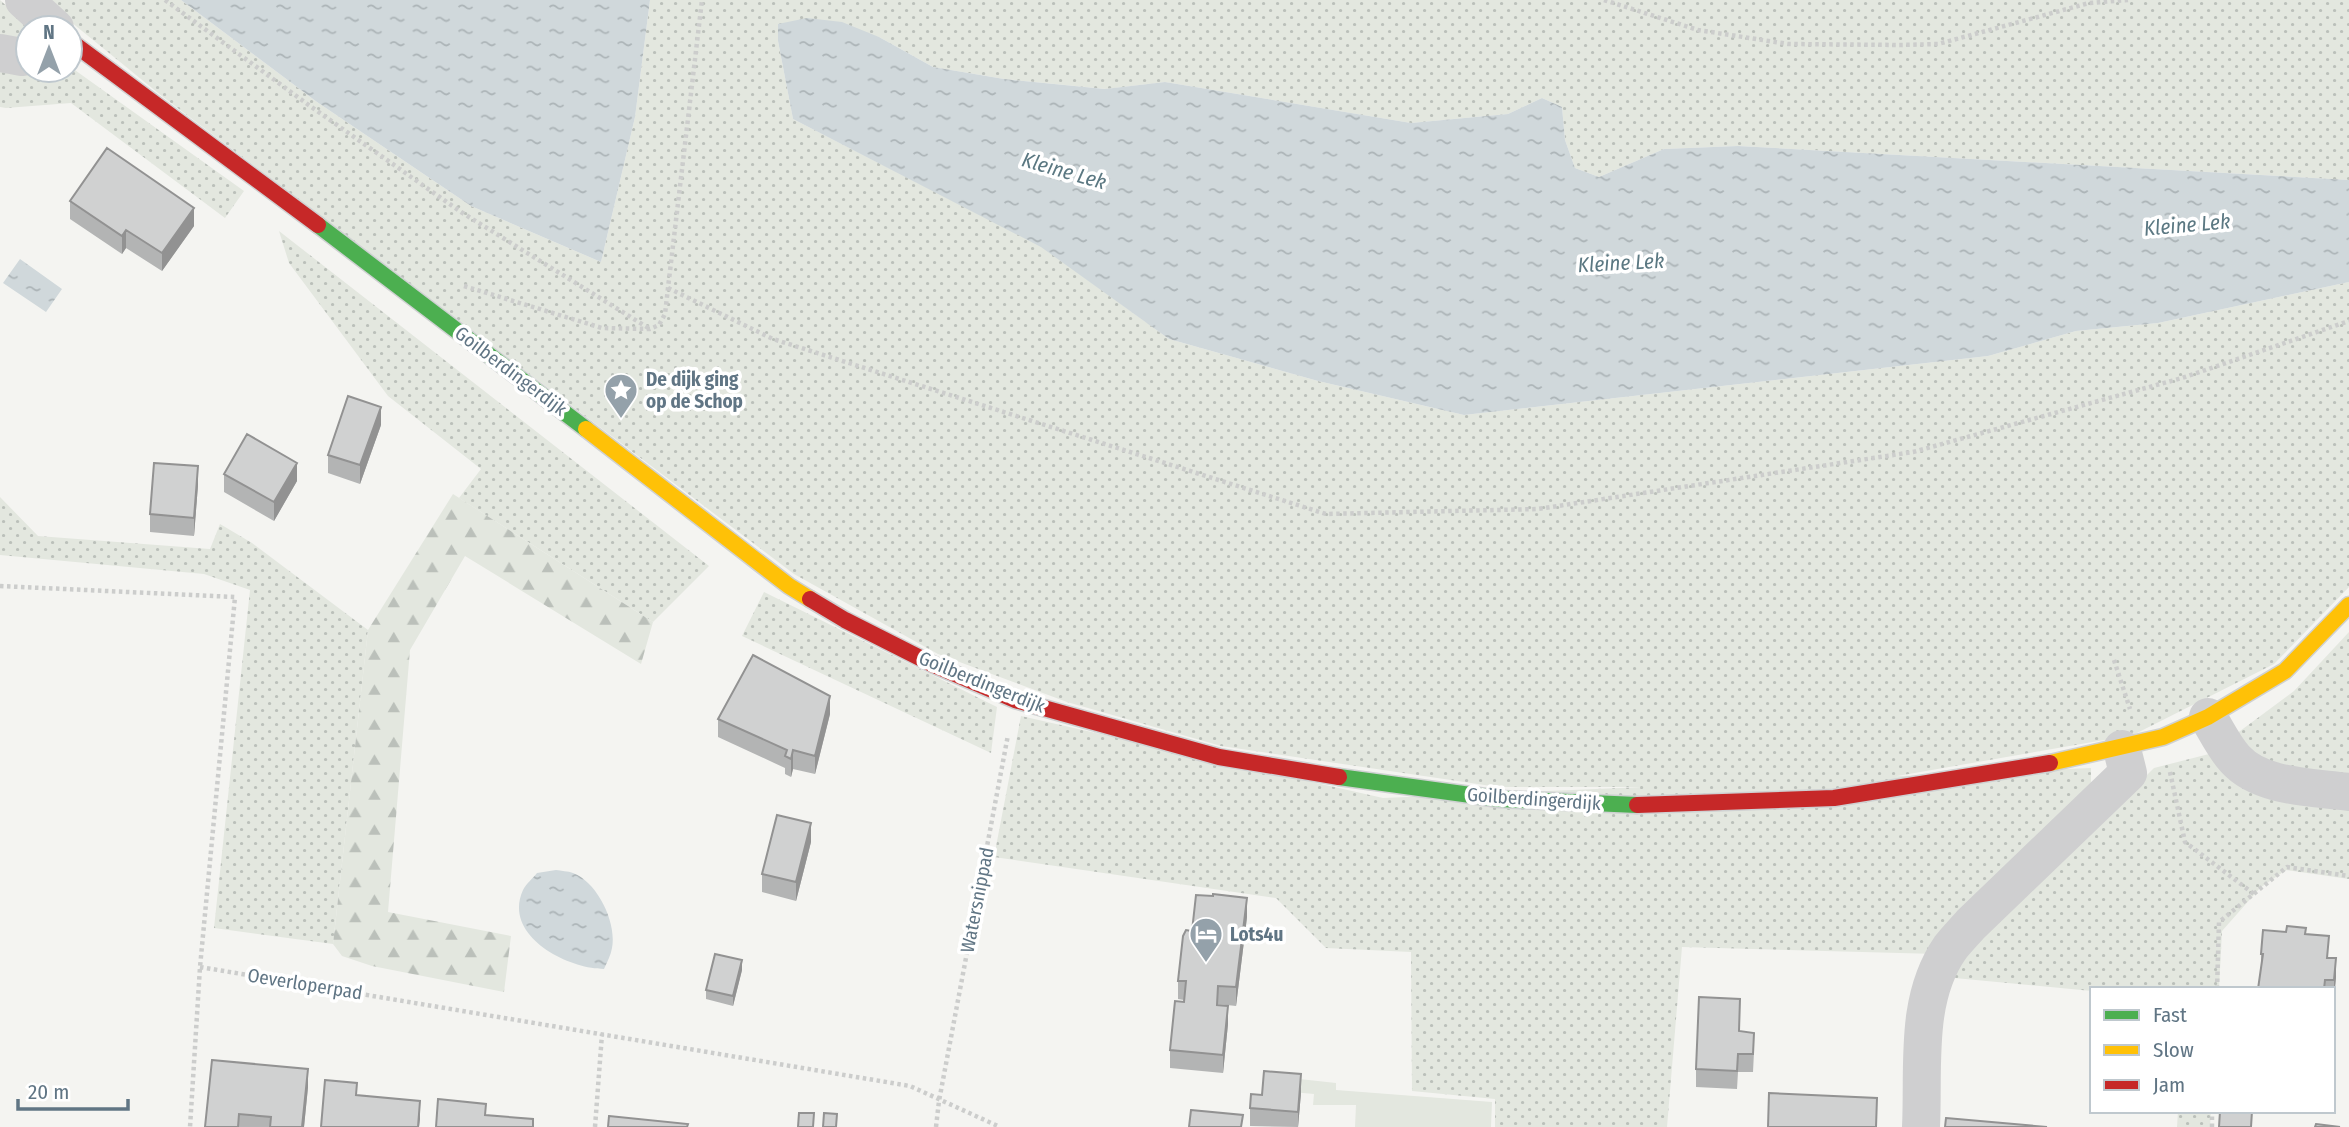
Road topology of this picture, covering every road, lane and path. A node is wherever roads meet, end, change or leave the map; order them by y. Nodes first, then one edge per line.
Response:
1 (24, 0) edge
2 (165, 0) edge
3 (702, 0) edge
4 (1604, 0) edge
5 (2127, 0) edge
6 (40, 14) edge
7 (84, 51) edge
8 (453, 282) dead end
9 (668, 288) junction
10 (2349, 321) edge
11 (650, 329) junction
12 (0, 586) edge
13 (2349, 605) edge
14 (2114, 660) dead end
15 (1015, 700) junction
16 (2130, 710) dead end
17 (2208, 717) junction
18 (2163, 737) junction
19 (2122, 749) junction
20 (2349, 792) edge
21 (2349, 876) edge
22 (2255, 894) junction
23 (200, 967) junction
24 (2217, 987) edge
25 (602, 1034) junction
26 (939, 1101) junction
27 (190, 1127) edge
28 (595, 1127) edge
29 (936, 1127) edge
30 (1000, 1127) edge
31 (1921, 1127) edge

1 - 6 street
2 - 11 path
3 - 9 path
4 - 5 path
7 - 15 street, Goilberdingerdijk
8 - 11 path
9 - 10 path
9 - 11 path
12 - 23 path
13 - 17 street, Goilberdingerdijk
14 - 16 path
15 - 19 street, Goilberdingerdijk
15 - 26 path, Watersnippad
17 - 18 street, Goilberdingerdijk
17 - 20 street
18 - 19 street, Goilberdingerdijk
18 - 22 path
19 - 31 street
21 - 22 path
22 - 24 path
23 - 25 path, Oeverloperpad
23 - 27 path
25 - 26 path, Oeverloperpad
25 - 28 path
26 - 29 path, Watersnippad
26 - 30 path, Oeverloperpad

